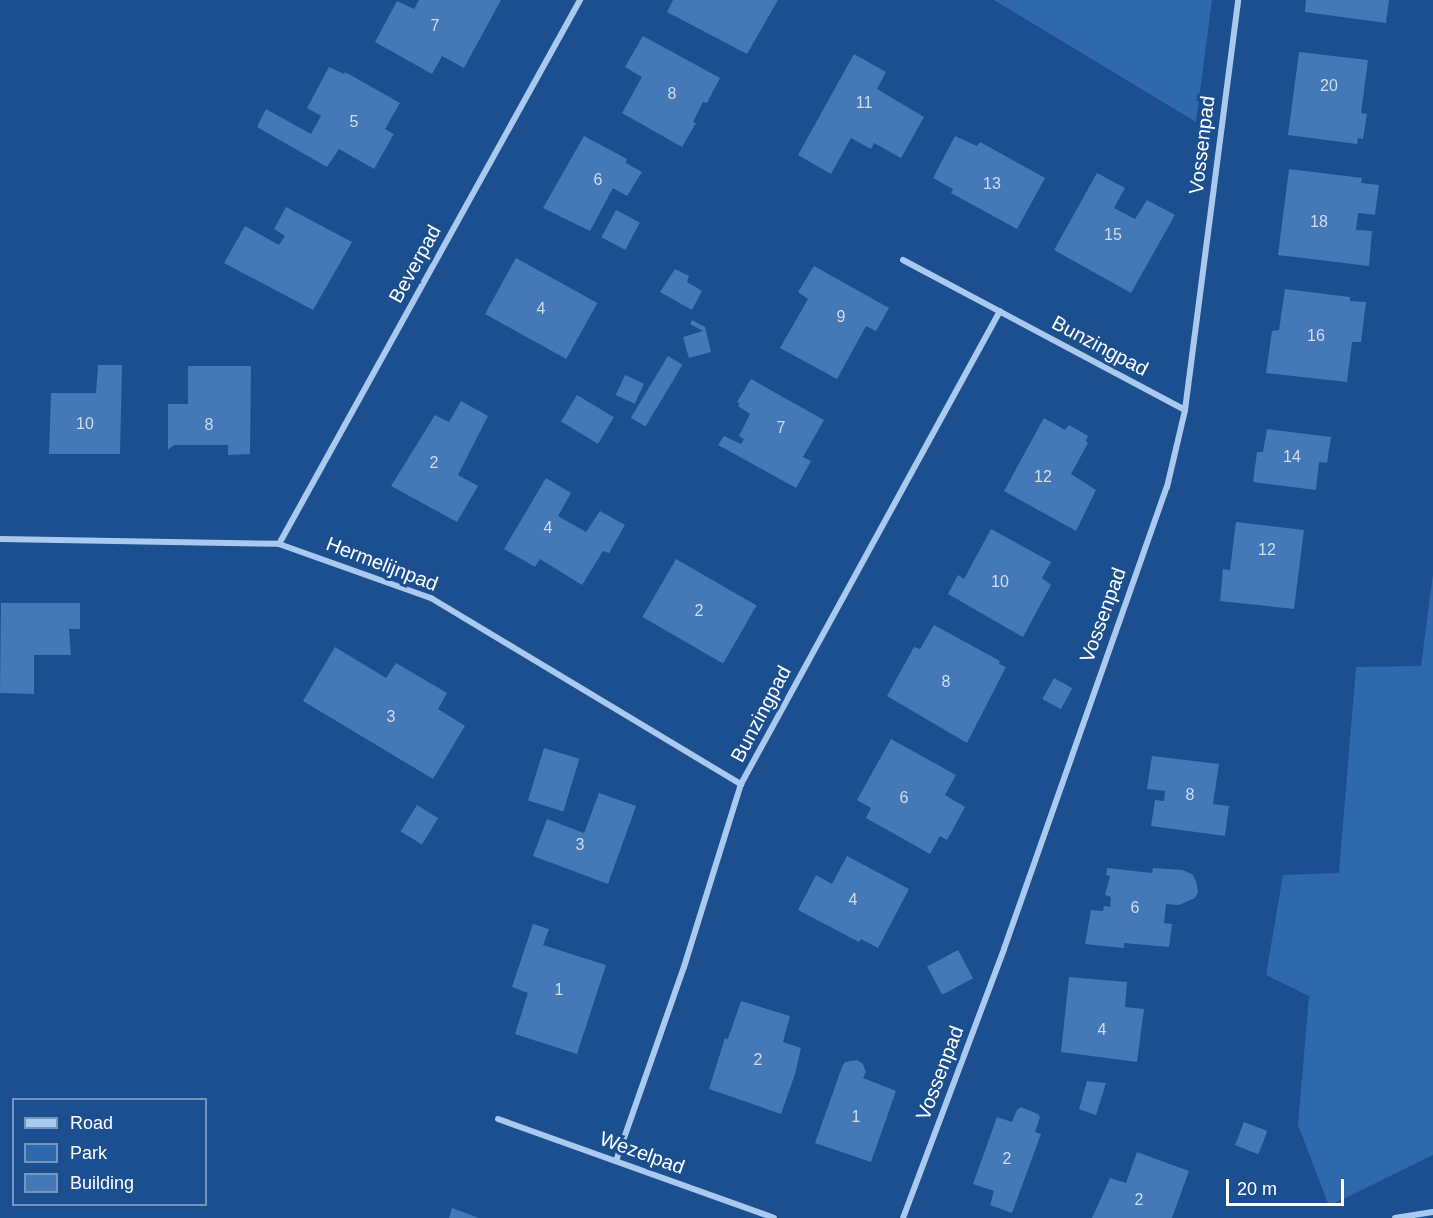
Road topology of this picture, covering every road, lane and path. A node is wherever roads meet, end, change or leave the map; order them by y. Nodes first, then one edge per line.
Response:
1 (580, 0) edge
2 (1238, 0) edge
3 (903, 260) dead end
4 (1000, 311) junction
5 (1185, 410) junction
6 (0, 539) edge
7 (279, 544) junction
8 (741, 784) junction
9 (498, 1119) dead end
10 (616, 1161) junction
11 (1433, 1212) edge
12 (774, 1218) edge
13 (903, 1218) edge
14 (1395, 1218) edge

1 - 7 street, Beverpad
2 - 5 street, Vossenpad
3 - 4 street, Bunzingpad
4 - 5 street, Bunzingpad
4 - 8 street, Bunzingpad
5 - 13 street, Vossenpad
6 - 7 street, Hermelijnpad
7 - 8 street, Hermelijnpad
8 - 10 street, Bunzingpad
9 - 10 street, Wezelpad
10 - 12 street, Wezelpad
11 - 14 street

